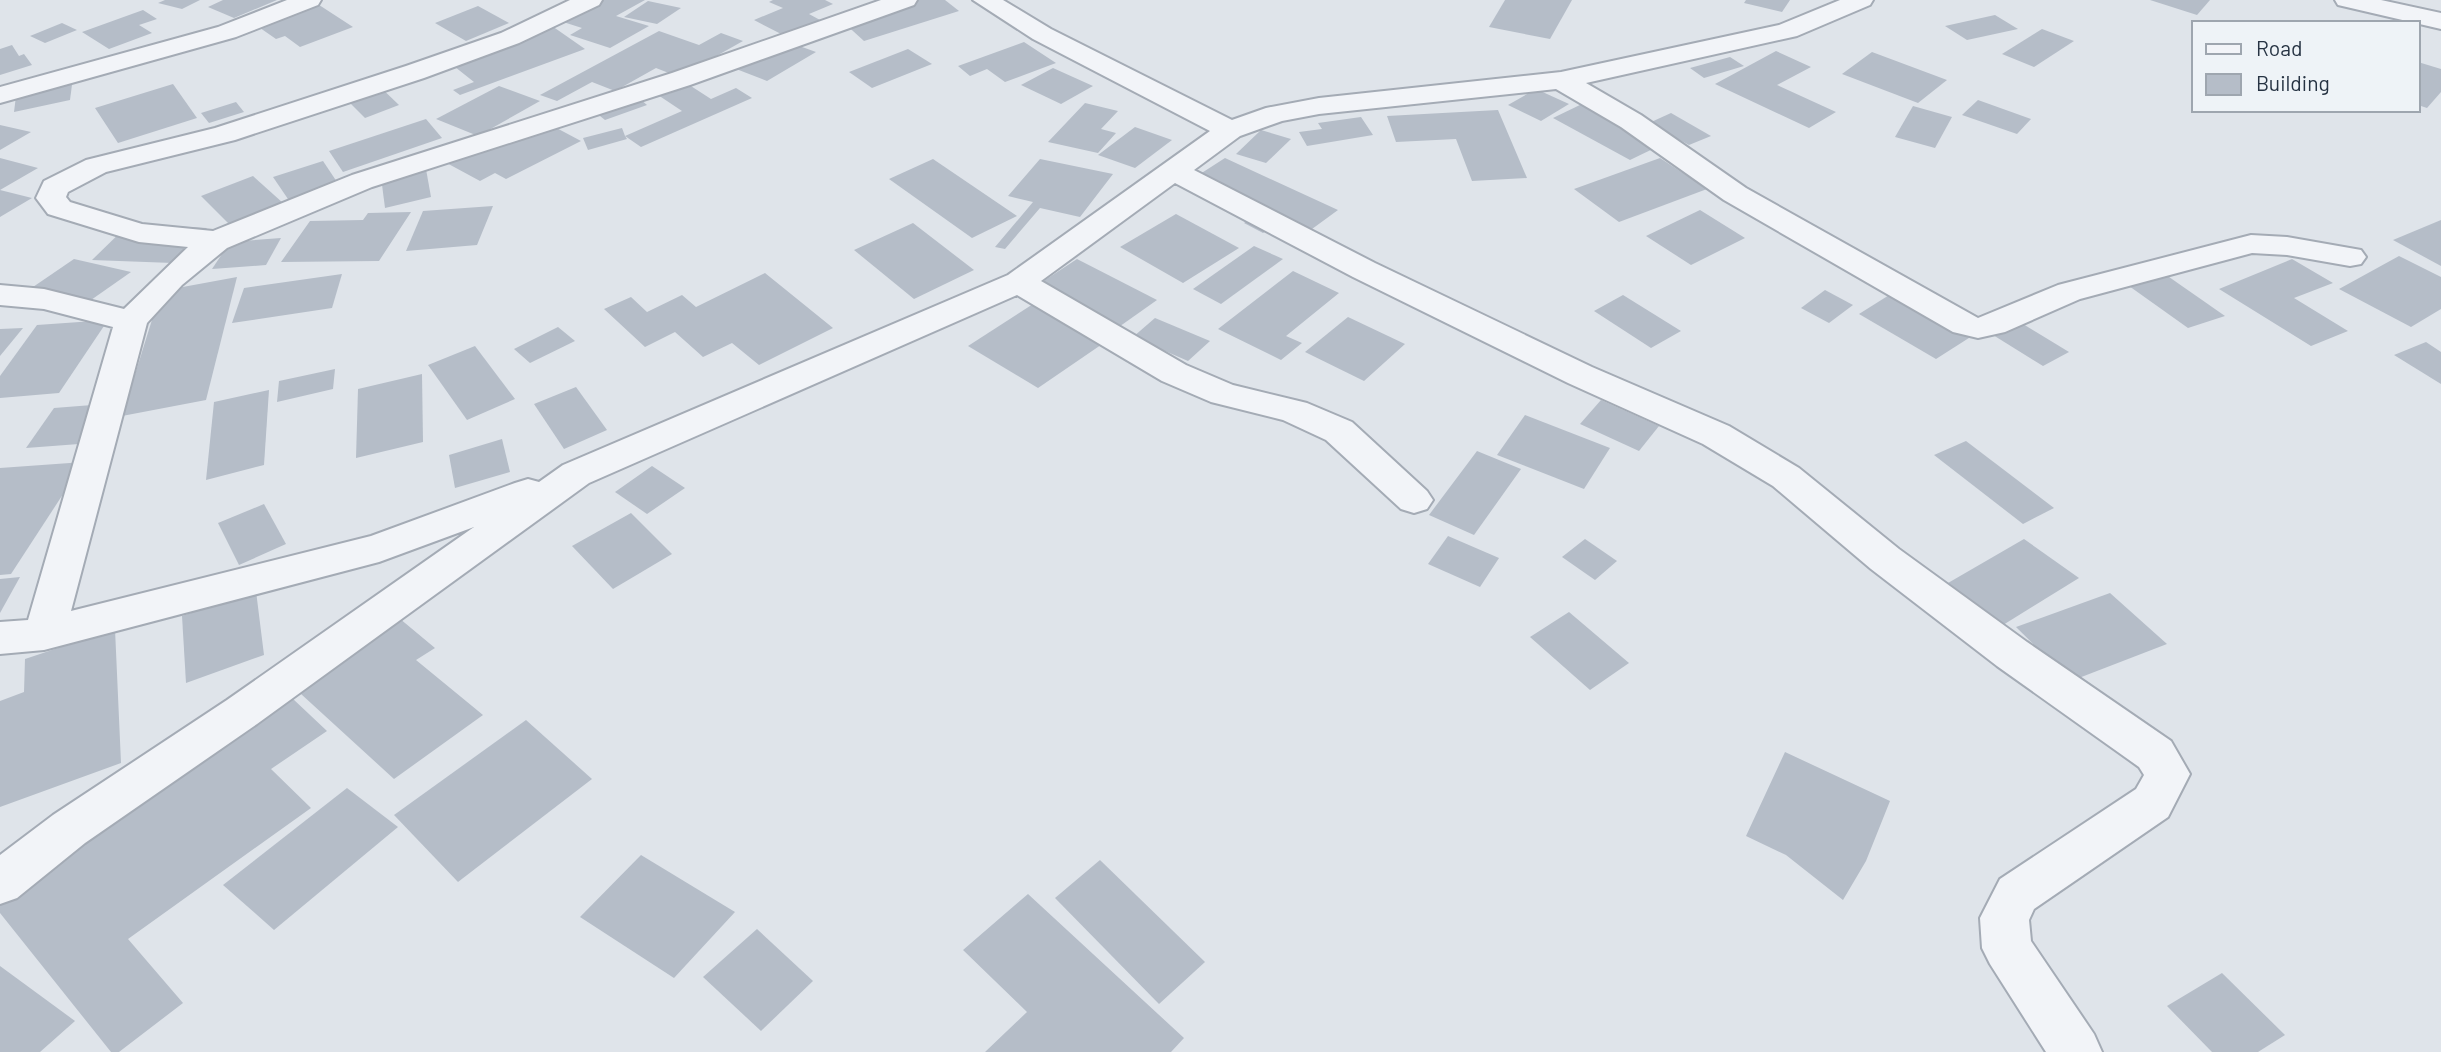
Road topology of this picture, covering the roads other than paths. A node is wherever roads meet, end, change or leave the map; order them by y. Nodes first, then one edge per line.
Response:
1 (309, 0) edge
2 (590, 0) edge
3 (905, 0) edge
4 (985, 0) edge
5 (1861, 0) edge
6 (2347, 0) edge
7 (2441, 21) edge
8 (1561, 80) junction
9 (0, 95) edge
10 (1230, 130) junction
11 (1172, 170) junction
12 (216, 241) junction
13 (2350, 257) dead end
14 (1019, 282) junction
15 (0, 295) edge
16 (131, 321) junction
17 (576, 474) junction
18 (1414, 500) dead end
19 (44, 634) junction
20 (0, 638) edge
21 (0, 883) edge
22 (2076, 1052) edge

1 - 9 street
2 - 12 street
3 - 12 street
4 - 10 street
5 - 8 street
6 - 7 street
8 - 10 street
8 - 13 street
10 - 11 street
11 - 14 street
11 - 22 street
12 - 16 street
14 - 17 street
14 - 18 street
15 - 16 street
16 - 19 street
17 - 19 street
17 - 21 street
19 - 20 street

